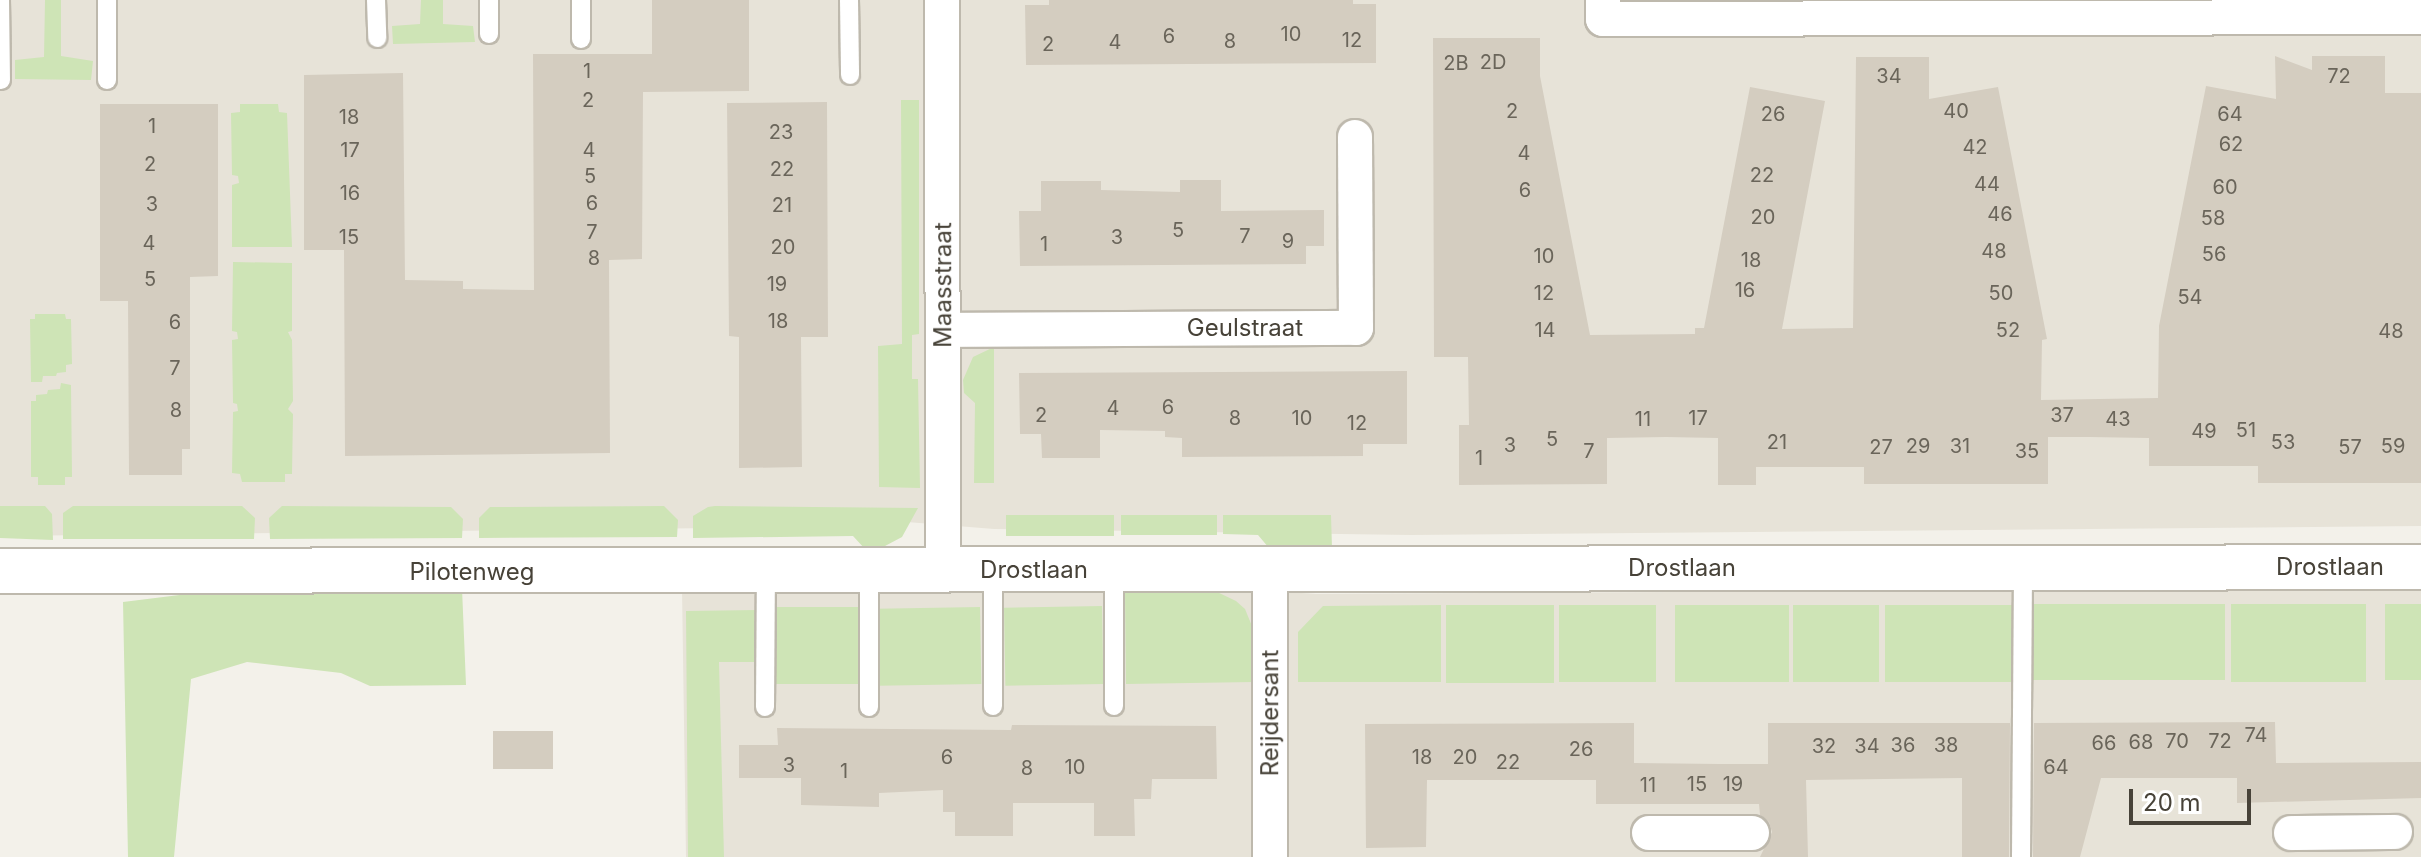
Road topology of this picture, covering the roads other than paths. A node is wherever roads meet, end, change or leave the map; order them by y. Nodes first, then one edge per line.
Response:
1 (0, 0) edge
2 (107, 0) edge
3 (376, 0) edge
4 (489, 0) edge
5 (581, 0) edge
6 (849, 0) edge
7 (942, 0) edge
8 (1603, 10) edge
9 (2421, 17) edge
10 (489, 34) dead end
11 (377, 38) dead end
12 (581, 39) dead end
13 (850, 75) dead end
14 (1, 80) edge
15 (107, 80) dead end
16 (1355, 137) dead end
17 (943, 330) junction
18 (2023, 567) junction
19 (2421, 567) edge
20 (1270, 569) junction
21 (869, 570) junction
22 (993, 570) junction
23 (1114, 570) junction
24 (0, 571) edge
25 (766, 571) junction
26 (943, 571) junction
27 (993, 706) dead end
28 (1114, 706) dead end
29 (765, 707) dead end
30 (869, 707) dead end
31 (2395, 832) dead end
32 (1649, 833) dead end
33 (1752, 833) dead end
34 (2291, 833) dead end
35 (1683, 845) edge
36 (2330, 845) edge
37 (1270, 857) edge
38 (2021, 857) edge

1 - 14 lane
2 - 15 lane
3 - 11 lane
4 - 10 lane
5 - 12 lane
6 - 13 lane
7 - 17 street, Maasstraat
8 - 9 street
16 - 17 street, Geulstraat
17 - 26 street, Maasstraat
18 - 19 street, Drostlaan
18 - 20 street, Drostlaan
18 - 38 lane
20 - 23 street, Drostlaan
20 - 37 street, Reijdersant
21 - 25 street, Pilotenweg
21 - 26 street, Pilotenweg
21 - 30 lane
22 - 23 street, Drostlaan
22 - 26 street, Drostlaan
22 - 27 lane
23 - 28 lane
24 - 25 street, Pilotenweg
25 - 29 lane
31 - 36 street
32 - 35 street
33 - 35 street
34 - 36 street

